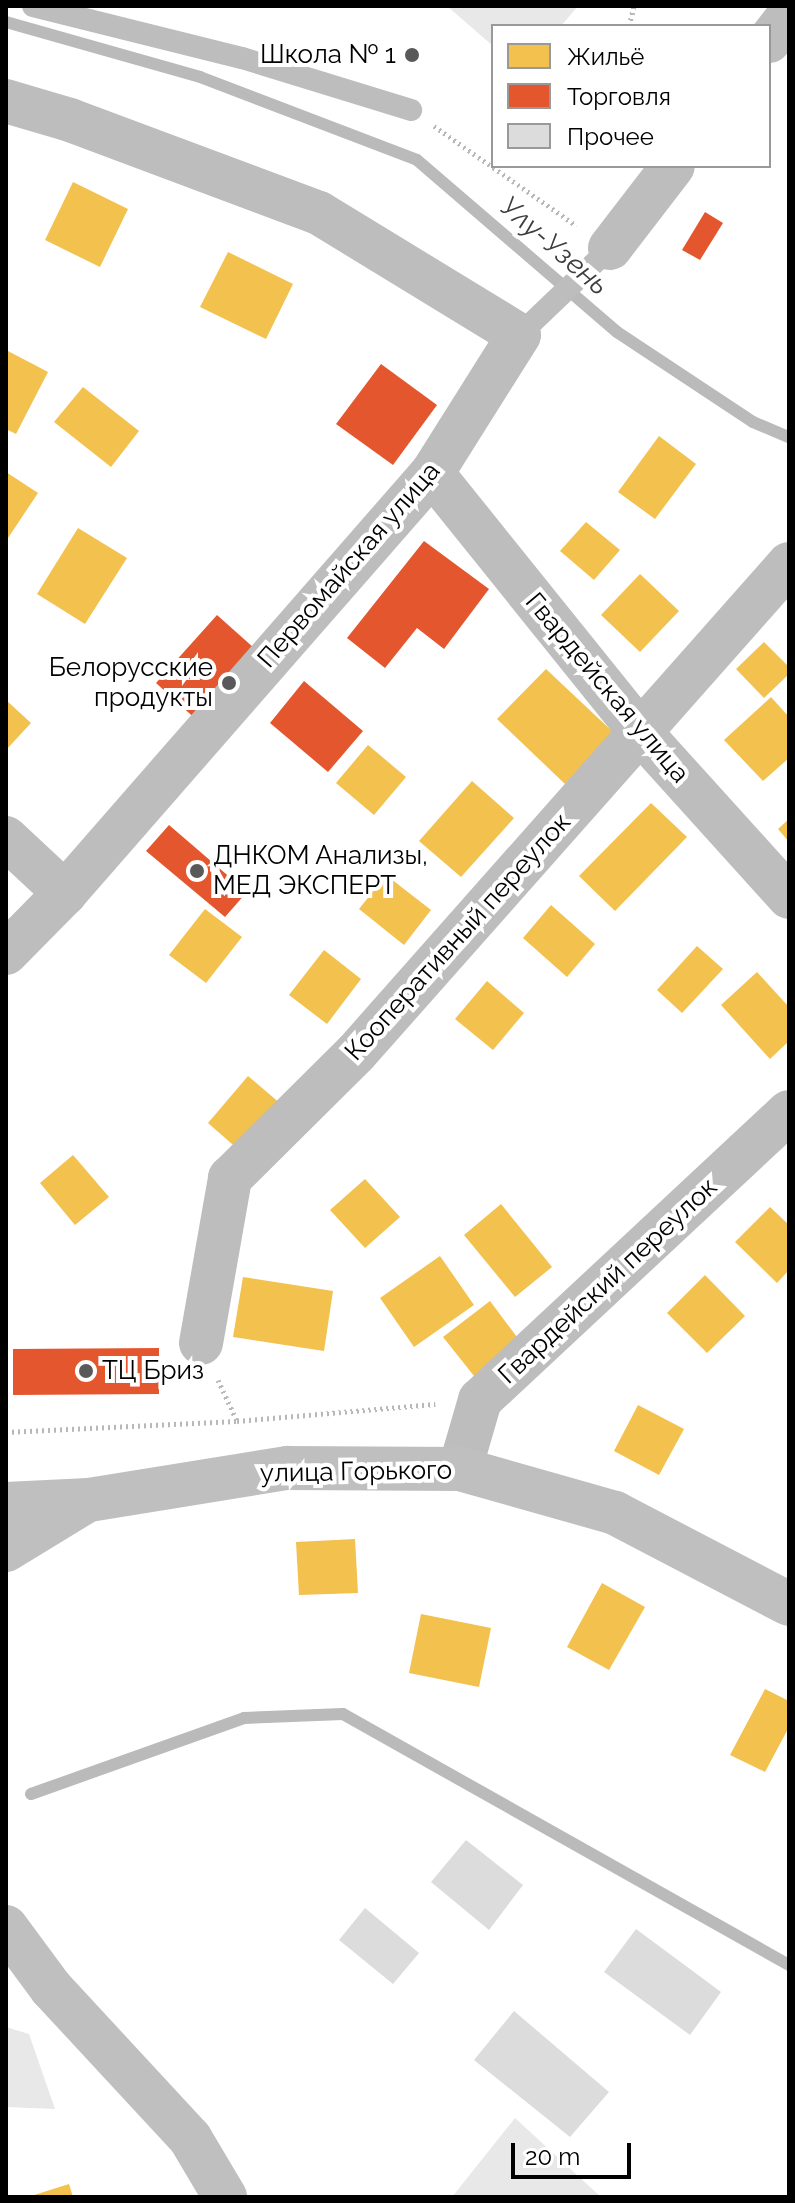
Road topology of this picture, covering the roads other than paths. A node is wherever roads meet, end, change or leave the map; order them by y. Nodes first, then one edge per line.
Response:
1 (33, 6) edge
2 (789, 15) edge
3 (771, 38) edge
4 (6, 101) edge
5 (411, 110) road end
6 (671, 168) edge
7 (610, 248) joint
8 (519, 335) junction
9 (432, 473) junction
10 (789, 564) edge
11 (641, 733) junction
12 (6, 838) edge
13 (65, 893) junction
14 (789, 897) edge
15 (6, 953) edge
16 (789, 1112) edge
17 (201, 1343) dead end
18 (460, 1469) junction
19 (89, 1500) junction
20 (6, 1504) edge
21 (6, 1550) edge
22 (789, 1604) edge
23 (6, 1927) edge
24 (6, 1951) edge
25 (51, 1988) junction
26 (225, 2197) edge

1 - 5 lane
2 - 3 street
4 - 8 street
6 - 7 street
7 - 8 lane
8 - 9 street, Первомайская улица
9 - 11 street, Гвардейская улица
9 - 13 street, Первомайская улица
10 - 11 street, Кооперативный переулок
11 - 14 street, Гвардейская улица
11 - 17 street, Кооперативный переулок
12 - 13 street
13 - 15 street, Первомайская улица
16 - 18 street, Гвардейский переулок
18 - 19 main road, улица Горького
18 - 22 main road, улица Горького
19 - 20 main road, улица Горького
19 - 21 main road, улица Горького
23 - 25 main road
24 - 25 main road
25 - 26 main road

